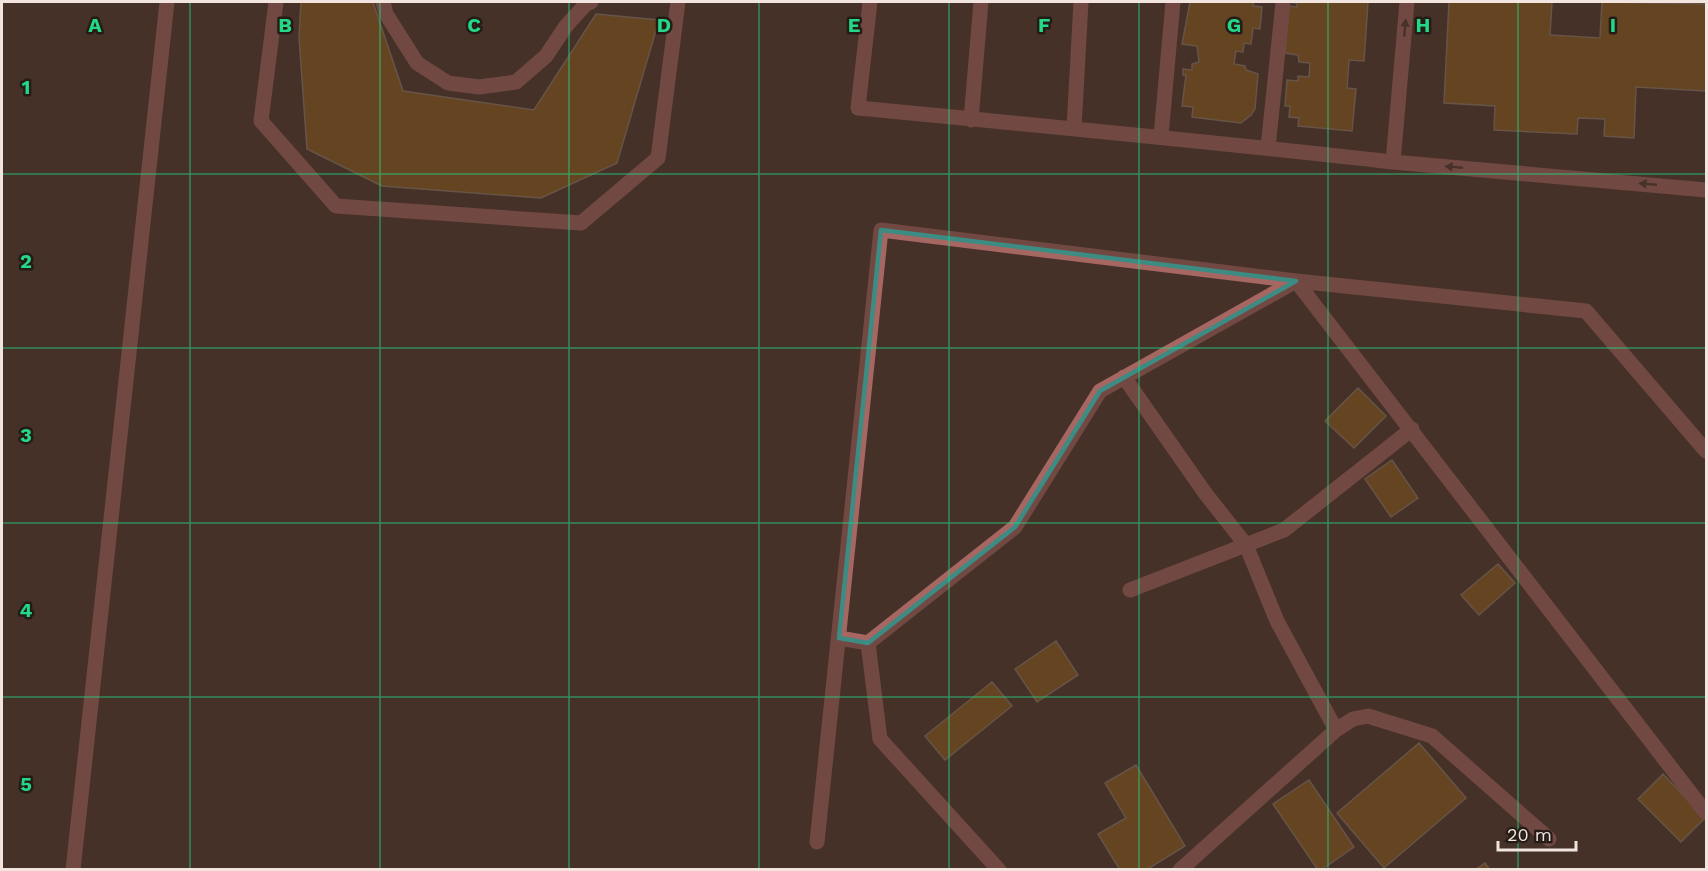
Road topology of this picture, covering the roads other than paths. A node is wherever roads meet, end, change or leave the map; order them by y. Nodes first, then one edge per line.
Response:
1 (166, 2) edge
2 (276, 2) edge
3 (383, 2) edge
4 (591, 2) edge
5 (678, 2) edge
6 (870, 2) edge
7 (981, 2) edge
8 (1081, 2) edge
9 (1173, 2) edge
10 (1283, 2) edge
11 (1407, 2) edge
12 (971, 120) junction
13 (1074, 128) junction
14 (1161, 136) junction
15 (1268, 148) junction
16 (1393, 162) junction
17 (1707, 190) edge
18 (1296, 281) junction
19 (1124, 377) junction
20 (1412, 429) junction
21 (1707, 451) edge
22 (1246, 545) junction
23 (1130, 590) dead end
24 (839, 638) junction
25 (868, 643) junction
26 (1336, 730) junction
27 (1707, 813) edge
28 (1549, 839) dead end
29 (817, 842) dead end
30 (73, 870) edge
31 (999, 870) edge
32 (1180, 870) edge

1 - 30 street
2 - 5 street
3 - 4 street
6 - 12 street
7 - 12 street
8 - 13 street
9 - 14 street
10 - 15 street
16 -> 11 street
12 - 13 street
13 - 14 street
14 - 15 street
15 - 16 street
17 -> 16 street
18 - 19 street
18 - 20 street
18 - 21 street
18 - 24 street
19 - 22 street
19 - 25 street
20 - 22 street
20 - 27 street
22 - 23 street
22 - 26 street
24 - 25 street
24 - 29 street
25 - 31 street
26 - 28 street
26 - 32 street

